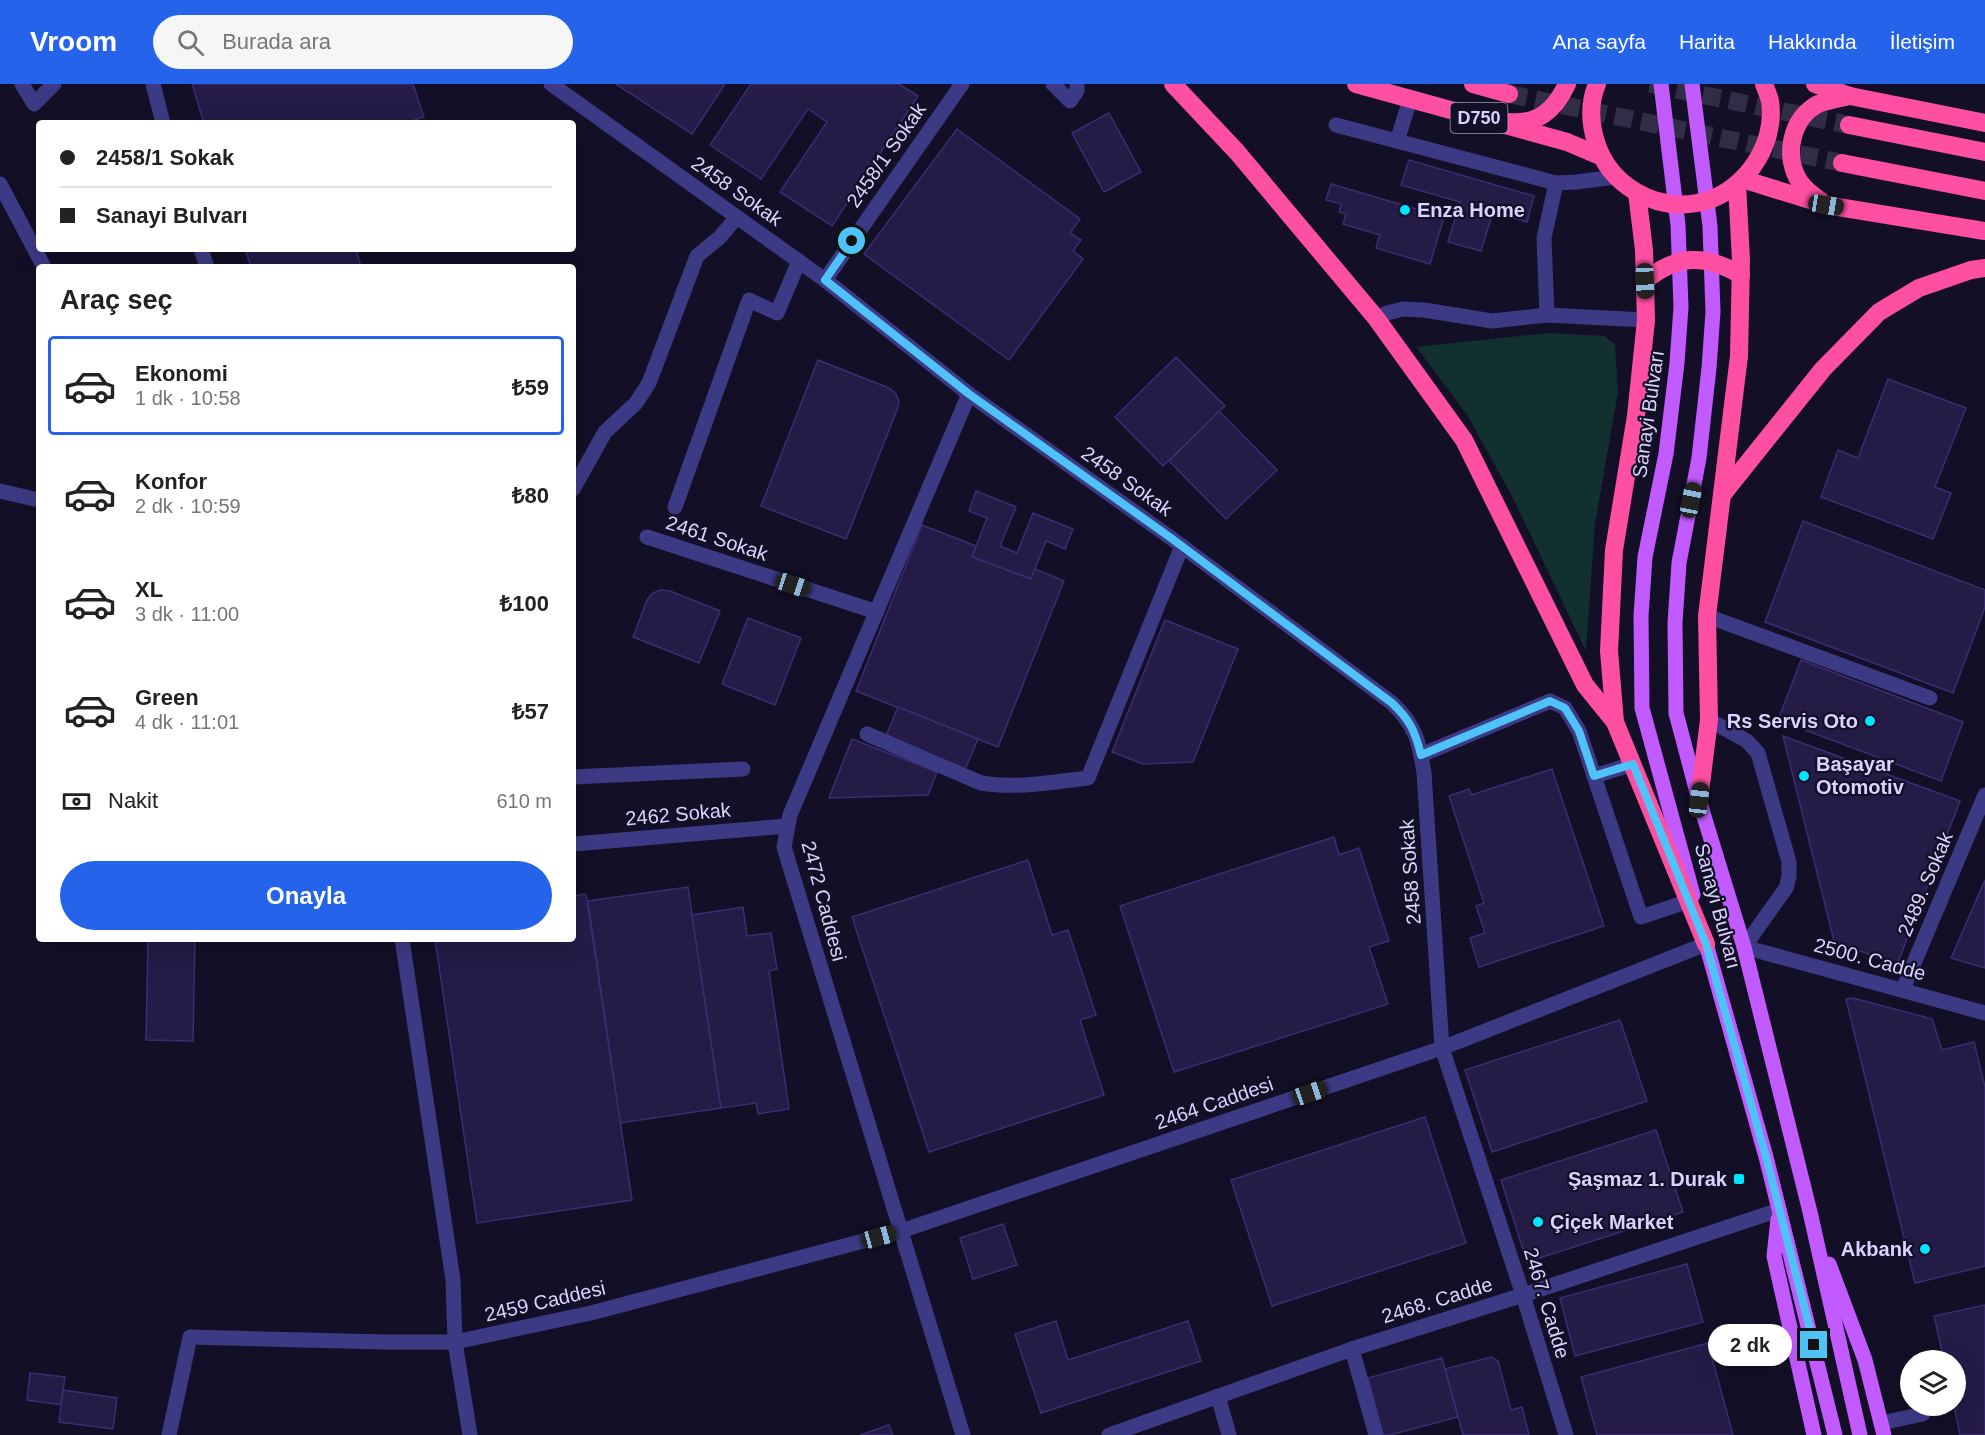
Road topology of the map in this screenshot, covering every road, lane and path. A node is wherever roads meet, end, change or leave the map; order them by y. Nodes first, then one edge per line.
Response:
1 (22, 84) edge
2 (54, 84) edge
3 (153, 84) edge
4 (550, 84) edge
5 (962, 84) edge
6 (1053, 84) edge
7 (1077, 84) edge
8 (1173, 84) edge
9 (1356, 84) edge
10 (1473, 84) edge
11 (1567, 84) edge
12 (1597, 84) edge
13 (1661, 84) edge
14 (1692, 84) edge
15 (1764, 84) edge
16 (1815, 84) edge
17 (1509, 94) tunnel mouth
18 (1850, 96) junction
19 (1410, 100) junction
20 (1479, 118) junction
21 (162, 120) edge
22 (1985, 123) edge
23 (1336, 125) dead end
24 (1849, 125) tunnel mouth
25 (1397, 141) junction
26 (1985, 152) edge
27 (1600, 156) junction
28 (1842, 164) tunnel mouth
29 (1616, 177) junction
30 (1739, 182) junction
31 (1556, 183) junction
32 (0, 184) edge
33 (1985, 191) edge
34 (1637, 193) junction
35 (1826, 205) junction
36 (736, 217) junction
37 (1985, 231) edge
38 (36, 252) edge
39 (799, 261) junction
40 (1985, 268) edge
41 (1741, 275) junction
42 (825, 280) junction
43 (1645, 281) junction
44 (1547, 315) junction
45 (1376, 318) junction
46 (1646, 320) junction
47 (969, 394) junction
48 (576, 484) edge
49 (0, 491) edge
50 (1721, 497) junction
51 (36, 499) edge
52 (675, 507) dead end
53 (647, 537) dead end
54 (1182, 546) junction
55 (876, 612) junction
56 (1707, 616) junction
57 (1930, 698) dead end
58 (1709, 720) junction
59 (1615, 722) junction
60 (867, 734) dead end
61 (1421, 755) junction
62 (1633, 764) junction
63 (743, 769) dead end
64 (1594, 776) junction
65 (576, 777) edge
66 (1985, 795) edge
67 (1699, 800) junction
68 (787, 826) junction
69 (576, 844) edge
70 (1689, 901) junction
71 (402, 942) edge
72 (1706, 944) junction
73 (1744, 946) junction
74 (1903, 989) junction
75 (1985, 1013) edge
76 (1442, 1048) junction
77 (1779, 1210) junction
78 (1809, 1212) junction
79 (901, 1231) junction
80 (1523, 1295) junction
81 (455, 1342) junction
82 (1352, 1349) junction
83 (1218, 1396) junction
84 (1916, 1416) edge
85 (1883, 1429) edge
86 (169, 1435) edge
87 (470, 1435) edge
88 (963, 1435) edge
89 (1109, 1435) edge
90 (1229, 1435) edge
91 (1376, 1435) edge
92 (1566, 1435) edge
93 (1814, 1435) edge
94 (1835, 1435) edge
95 (1860, 1435) edge

1 - 2 street
3 - 21 street
4 - 36 street, 2458 Sokak
5 - 42 street, 2458/1 Sokak
6 - 7 street
8 - 45 highway
9 - 19 highway, D750
10 - 17 highway, D750
11 - 20 highway
12 - 27 highway
13 - 72 main road, Sanayi Bulvarı
14 - 67 main road, Sanayi Bulvarı
15 - 30 highway
16 - 18 highway
18 - 22 highway
18 - 35 highway
19 - 20 highway, D750
19 - 25 street
20 - 27 highway, D750
23 - 25 street
24 - 26 highway
25 - 31 street
27 - 29 highway
28 - 33 highway
29 - 31 street
29 - 34 highway
30 - 34 highway
30 - 35 highway
30 - 41 highway
31 - 44 street
32 - 38 street
34 - 43 highway
35 - 37 highway
36 - 39 street, 2458 Sokak
36 - 48 street
39 - 42 street, 2458 Sokak
39 - 52 street
40 - 50 highway
41 - 43 highway
41 - 50 highway
42 - 47 street, 2458 Sokak
43 - 46 highway
44 - 45 street
44 - 46 street
45 - 59 highway
46 - 59 highway
47 - 54 street, 2458 Sokak
47 - 55 street, 2472 Caddesi
49 - 51 street
50 - 56 highway
53 - 55 street, 2461 Sokak
54 - 60 street
54 - 61 street, 2458 Sokak
55 - 68 street, 2472 Caddesi
56 - 57 street
56 - 58 highway
58 - 67 highway
58 - 73 street
59 - 62 highway
61 - 64 street
61 - 76 street, 2458 Sokak
62 - 64 street
62 - 70 highway
63 - 65 street
64 - 70 street
66 - 74 street, 2489. Sokak
67 - 73 main road, Sanayi Bulvarı
68 - 69 street, 2462 Sokak
68 - 79 street, 2472 Caddesi
70 - 72 highway
71 - 81 street
72 - 76 street, 2464 Caddesi
72 - 77 main road, Sanayi Bulvarı
73 - 74 street, 2500. Cadde
73 - 78 main road, Sanayi Bulvarı
74 - 75 street, 2500. Cadde
76 - 79 street, 2464 Caddesi
76 - 80 street, 2467. Cadde
77 - 80 street, 2468. Cadde
77 - 93 main road
77 - 94 main road, Sanayi Bulvarı
78 - 85 main road
78 - 95 main road, Sanayi Bulvarı
79 - 81 street, 2459 Caddesi
79 - 88 street, 2472 Caddesi
80 - 82 street, 2468. Cadde
80 - 92 street, 2467. Cadde
81 - 86 street, 2459 Caddesi
81 - 87 street
82 - 83 street, 2468. Cadde
82 - 91 street
83 - 89 street, 2468. Cadde
83 - 90 street
84 - 85 street

